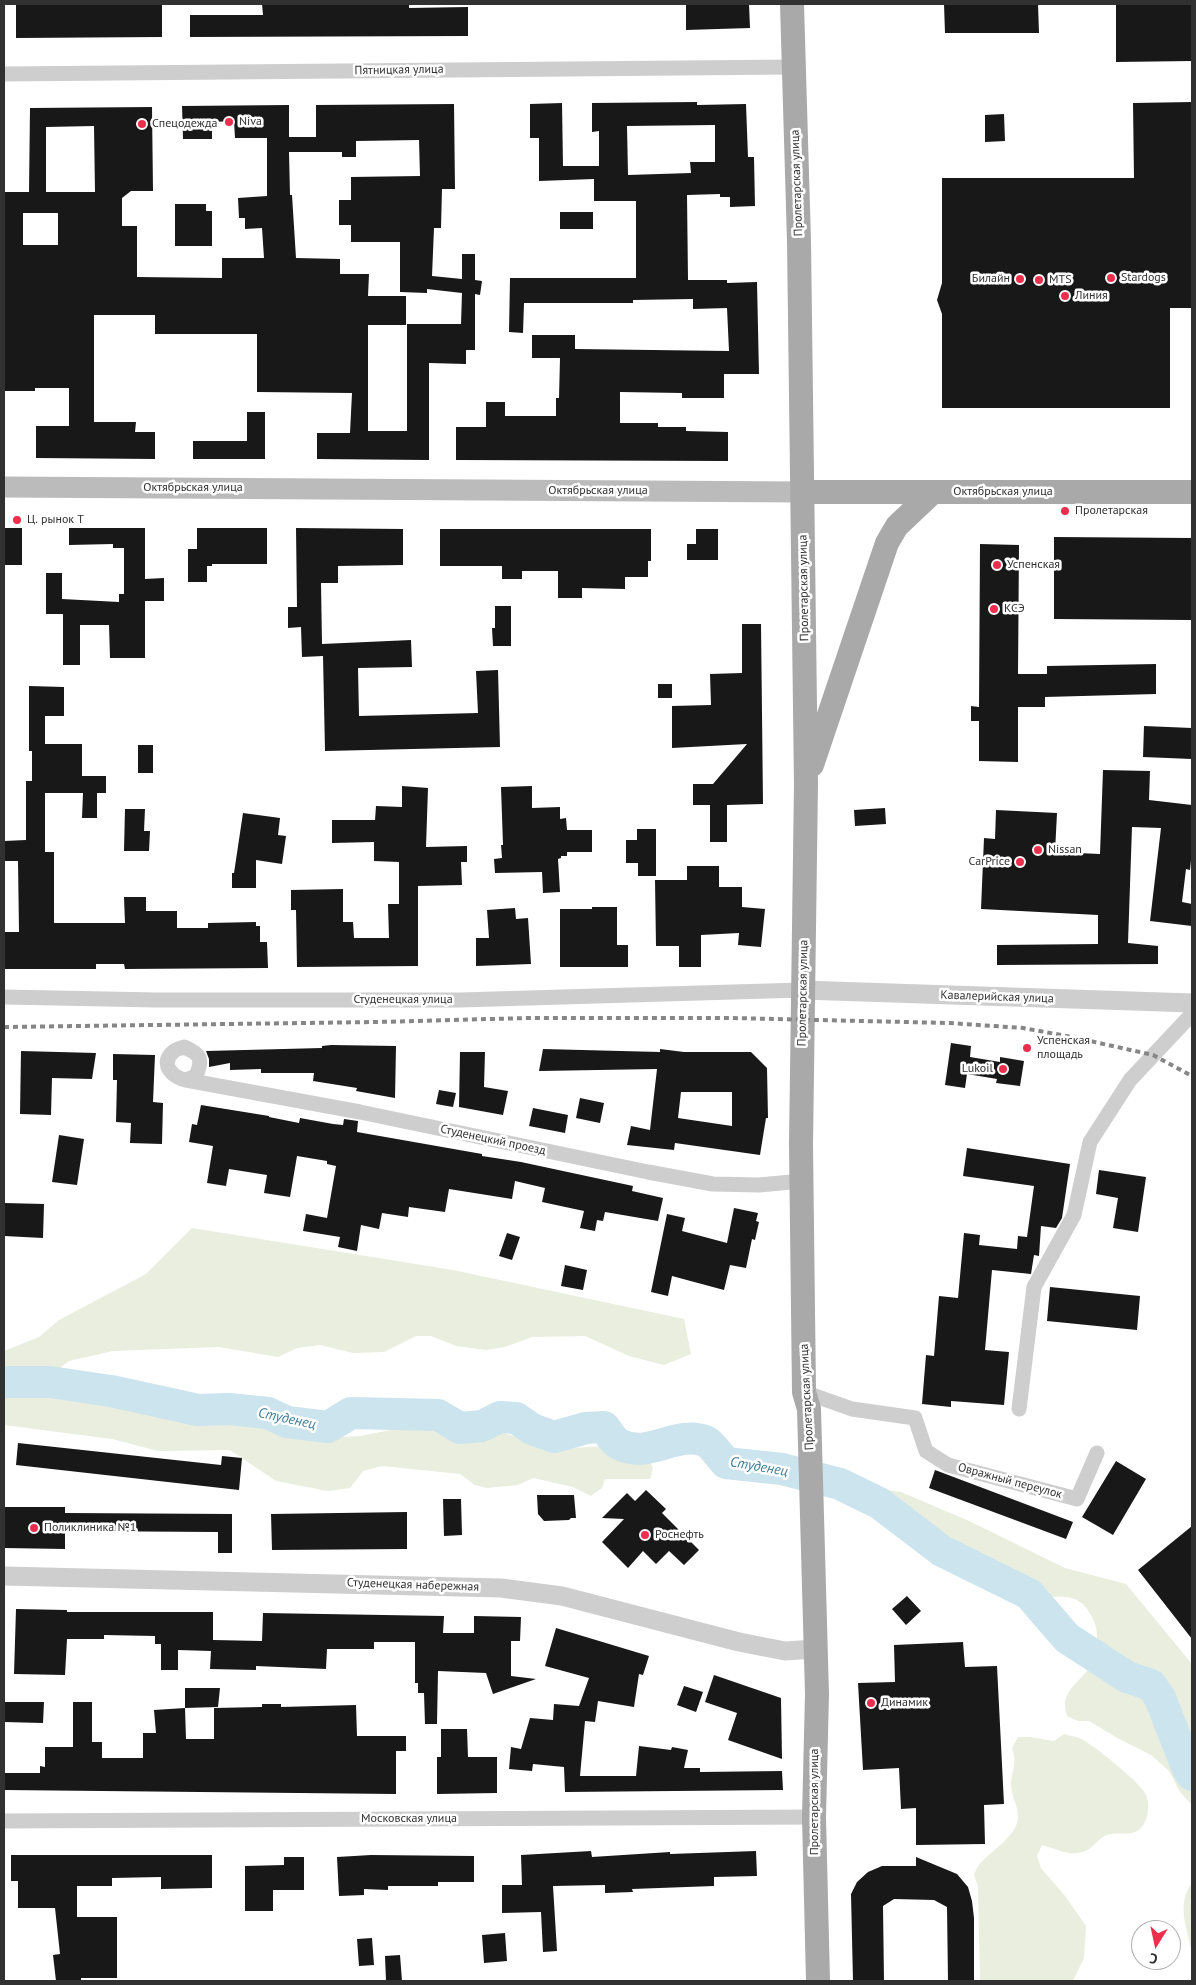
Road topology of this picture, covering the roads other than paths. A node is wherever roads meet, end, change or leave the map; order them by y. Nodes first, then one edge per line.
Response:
1 (792, 4) edge
2 (794, 67) junction
3 (4, 74) edge
4 (4, 487) edge
5 (803, 492) junction
6 (933, 492) junction
7 (1192, 492) edge
8 (806, 784) junction
9 (802, 990) junction
10 (4, 997) edge
11 (1192, 1003) edge
12 (1192, 1014) edge
13 (186, 1080) dead end
14 (802, 1181) junction
15 (806, 1400) junction
16 (1019, 1409) dead end
17 (1097, 1453) dead end
18 (4, 1576) edge
19 (816, 1648) junction
20 (814, 1817) junction
21 (4, 1821) edge
22 (818, 1981) edge

1 - 2 main road, Пролетарская улица
2 - 3 street, Пятницкая улица
2 - 5 main road, Пролетарская улица
4 - 5 main road, Октябрьская улица
5 - 6 main road, Октябрьская улица
5 - 8 main road, Пролетарская улица
6 - 7 main road, Октябрьская улица
6 - 8 main road
8 - 9 main road, Пролетарская улица
9 - 10 street, Студенецкая улица
9 - 11 street, Кавалерийская улица
9 - 14 main road, Пролетарская улица
12 - 16 street
13 - 14 street, Студенецкий проезд
14 - 15 main road, Пролетарская улица
15 - 17 street, Овражный переулок
15 - 19 main road, Пролетарская улица
18 - 19 street, Студенецкая набережная
19 - 20 main road, Пролетарская улица
20 - 21 street, Московская улица
20 - 22 main road, Пролетарская улица

